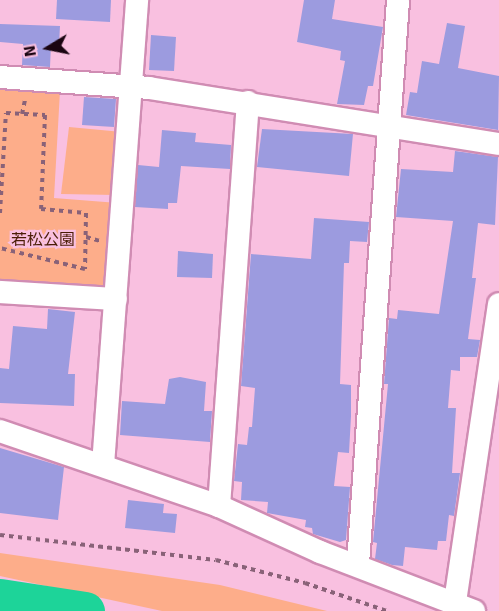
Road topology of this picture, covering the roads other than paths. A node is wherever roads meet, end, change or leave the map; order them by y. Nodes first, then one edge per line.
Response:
1 (137, 0) edge
2 (398, 0) edge
3 (0, 77) edge
4 (132, 87) junction
5 (248, 102) junction
6 (389, 125) junction
7 (499, 144) edge
8 (0, 292) edge
9 (116, 299) junction
10 (499, 304) edge
11 (0, 431) edge
12 (103, 465) junction
13 (219, 506) junction
14 (358, 564) junction
15 (464, 607) edge

1 - 4 street
2 - 6 street
3 - 4 street
4 - 5 street
4 - 9 street
5 - 6 street
5 - 13 street
6 - 7 street
6 - 14 street
8 - 9 street
9 - 12 street
10 - 15 street
11 - 12 street
12 - 13 street
13 - 14 street
14 - 15 street

